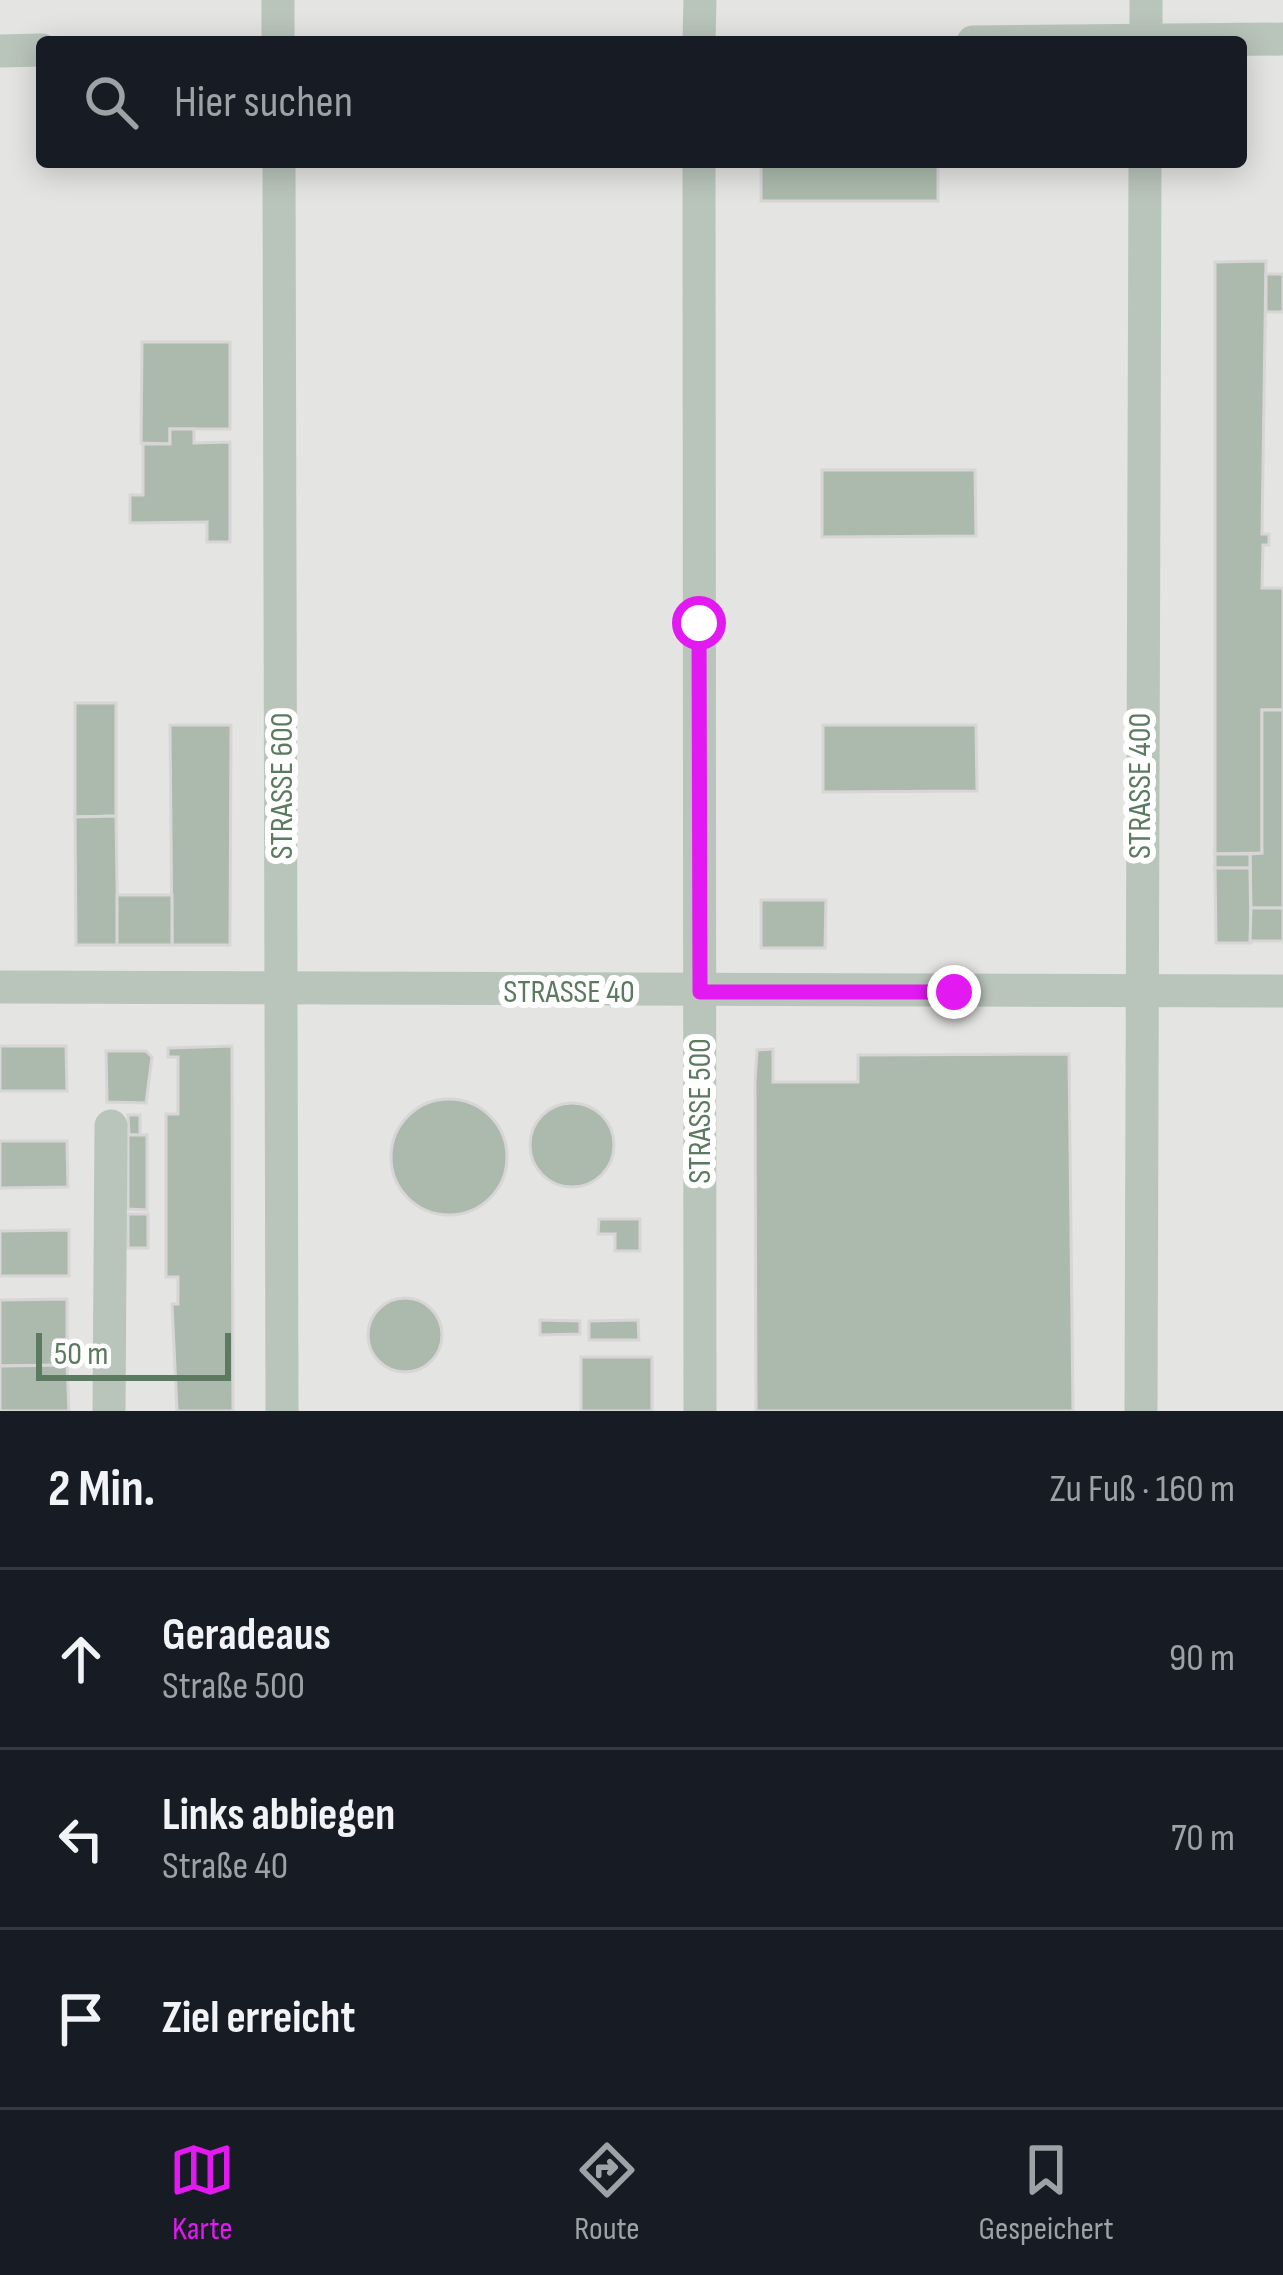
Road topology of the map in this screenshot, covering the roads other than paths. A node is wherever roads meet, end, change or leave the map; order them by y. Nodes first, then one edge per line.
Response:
1 (278, 0) edge
2 (700, 0) edge
3 (1146, 0) edge
4 (278, 36) edge
5 (699, 36) edge
6 (1146, 36) edge
7 (1283, 39) edge
8 (1247, 40) edge
9 (36, 50) edge
10 (0, 51) edge
11 (279, 168) edge
12 (699, 168) edge
13 (1145, 168) edge
14 (0, 987) edge
15 (283, 990) junction
16 (1138, 991) junction
17 (1283, 991) edge
18 (700, 992) junction
19 (111, 1126) dead end
20 (109, 1411) edge
21 (282, 1411) edge
22 (700, 1411) edge
23 (1141, 1411) edge

1 - 4 street
2 - 5 street
3 - 6 street
7 - 8 street
9 - 10 street
11 - 15 street, STRASSE 600
12 - 18 street, STRASSE 500
13 - 16 street, STRASSE 400
14 - 15 street, STRASSE 40
15 - 18 street, STRASSE 40
15 - 21 street, STRASSE 600
16 - 17 street, STRASSE 40
16 - 18 street, STRASSE 40
16 - 23 street, STRASSE 400
18 - 22 street, STRASSE 500
19 - 20 street

